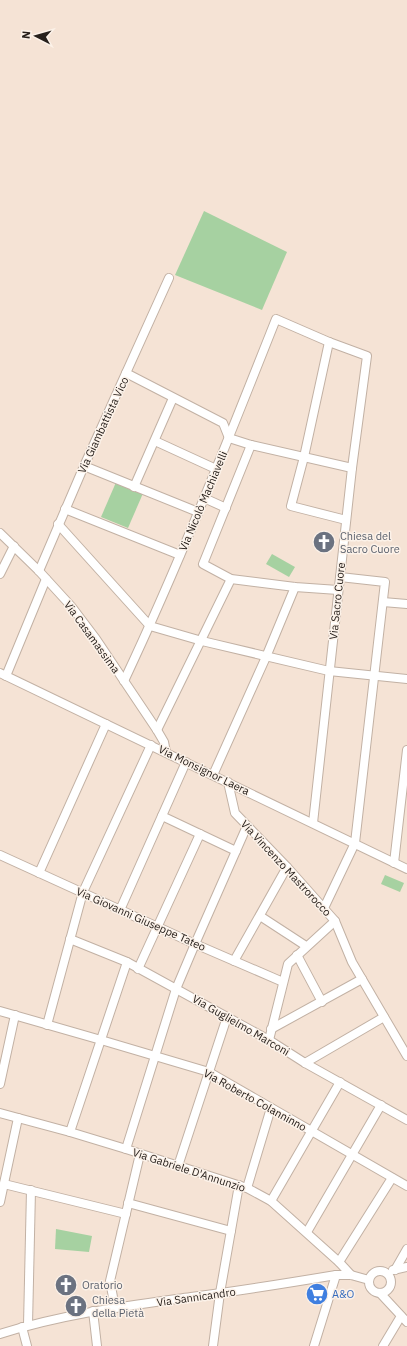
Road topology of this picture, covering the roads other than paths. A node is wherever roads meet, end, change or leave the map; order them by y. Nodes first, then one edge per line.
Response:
1 (169, 278) dead end
2 (329, 342) junction
3 (126, 373) junction
4 (173, 398) junction
5 (229, 438) junction
6 (154, 441) junction
7 (252, 445) junction
8 (304, 457) junction
9 (84, 466) junction
10 (352, 468) junction
11 (216, 469) junction
12 (134, 487) junction
13 (204, 498) junction
14 (65, 508) junction
15 (226, 508) junction
16 (198, 512) junction
17 (346, 520) junction
18 (58, 524) junction
19 (0, 533) edge
20 (14, 546) junction
21 (180, 555) junction
22 (39, 571) junction
23 (0, 574) edge
24 (340, 577) junction
25 (46, 579) junction
26 (231, 579) junction
27 (295, 588) junction
28 (338, 590) junction
29 (383, 602) junction
30 (407, 604) edge
31 (150, 626) junction
32 (202, 641) junction
33 (266, 656) junction
34 (329, 671) junction
35 (3, 675) edge
36 (375, 676) junction
37 (407, 679) edge
38 (124, 681) junction
39 (106, 724) junction
40 (158, 730) junction
41 (151, 745) junction
42 (407, 750) edge
43 (166, 752) junction
44 (186, 762) junction
45 (406, 766) edge
46 (212, 775) junction
47 (228, 782) junction
48 (162, 816) junction
49 (403, 817) edge
50 (313, 823) junction
51 (247, 826) junction
52 (200, 834) junction
53 (355, 843) junction
54 (236, 851) junction
55 (0, 855) edge
56 (394, 863) junction
57 (287, 867) junction
58 (407, 869) edge
59 (39, 873) junction
60 (83, 892) junction
61 (324, 908) junction
62 (120, 910) junction
63 (260, 916) junction
64 (335, 921) junction
65 (158, 927) junction
66 (70, 939) junction
67 (194, 944) junction
68 (306, 946) junction
69 (297, 955) junction
70 (234, 961) junction
71 (127, 962) junction
72 (138, 969) junction
73 (362, 979) junction
74 (283, 982) junction
75 (176, 989) junction
76 (322, 1002) junction
77 (0, 1011) edge
78 (15, 1015) junction
79 (227, 1017) junction
80 (384, 1017) junction
81 (47, 1024) junction
82 (271, 1029) junction
83 (101, 1040) junction
84 (269, 1040) junction
85 (156, 1056) junction
86 (407, 1056) edge
87 (305, 1062) junction
88 (209, 1072) junction
89 (340, 1082) junction
90 (0, 1084) edge
91 (381, 1105) junction
92 (271, 1108) junction
93 (0, 1113) edge
94 (18, 1118) junction
95 (407, 1120) edge
96 (70, 1132) junction
97 (312, 1132) junction
98 (126, 1149) junction
99 (140, 1154) junction
100 (353, 1155) junction
101 (178, 1166) junction
102 (392, 1178) junction
103 (4, 1184) junction
104 (407, 1186) edge
105 (243, 1187) junction
106 (31, 1190) junction
107 (271, 1201) junction
108 (0, 1202) edge
109 (128, 1203) junction
110 (126, 1214) junction
111 (231, 1231) junction
112 (307, 1232) junction
113 (407, 1249) edge
114 (340, 1262) junction
115 (407, 1267) edge
116 (395, 1270) junction
117 (384, 1273) junction
118 (336, 1275) junction
119 (351, 1275) junction
120 (369, 1280) junction
121 (220, 1293) junction
122 (380, 1293) junction
123 (115, 1308) junction
124 (93, 1311) junction
125 (404, 1319) edge
126 (25, 1326) junction
127 (0, 1334) edge
128 (27, 1346) edge
129 (97, 1346) edge
130 (214, 1346) edge
131 (314, 1346) edge
132 (383, 1346) edge

1 - 3 street, Via Giambattista Vico
2 - 5 street, Via Nicolò Machiavelli
2 - 8 street
2 - 10 street, Via Sacro Cuore
3 - 4 street
3 - 9 street, Via Giambattista Vico
4 - 5 street
4 - 6 street
5 - 7 street
5 - 11 street, Via Nicolò Machiavelli
6 - 11 street
6 - 12 street
7 - 8 street
7 - 15 street
8 - 10 street
8 - 17 street
9 - 12 street
9 - 14 street, Via Giambattista Vico
10 - 17 street, Via Sacro Cuore
11 - 13 street, Via Nicolò Machiavelli
12 - 16 street
13 - 15 street
13 - 16 street, Via Nicolò Machiavelli
14 - 18 street, Via Giambattista Vico
14 - 21 street
15 - 26 street
16 - 21 street, Via Nicolò Machiavelli
17 - 24 street, Via Sacro Cuore
18 - 22 street, Via Giambattista Vico
18 - 31 street
19 - 20 street, Via Casamassima
20 - 22 street, Via Casamassima
20 - 23 street
21 - 31 street, Via Nicolò Machiavelli
22 - 25 street, Via Casamassima
24 - 28 street, Via Sacro Cuore
24 - 29 street
25 - 35 street
25 - 38 street, Via Casamassima
26 - 27 street
26 - 32 street
27 - 28 street
27 - 33 street
28 - 34 street, Via Sacro Cuore
29 - 30 street
29 - 36 street
31 - 32 street
31 - 38 street, Via Nicolò Machiavelli
32 - 33 street
32 - 40 street
33 - 34 street
33 - 46 street
34 - 36 street
34 - 50 street, Via Sacro Cuore
35 - 39 street, Via Monsignor Laera
36 - 37 street
36 - 53 street
38 - 40 street, Via Casamassima
39 - 41 street, Via Monsignor Laera
39 - 59 street
40 - 43 street, Via Casamassima
41 - 43 street, Via Monsignor Laera
41 - 60 street
42 - 45 street
43 - 44 street, Via Monsignor Laera
44 - 46 street, Via Monsignor Laera
44 - 48 street
45 - 49 street
46 - 47 street, Via Monsignor Laera
47 - 50 street, Via Monsignor Laera
47 - 51 street, Via Vincenzo Mastrorocco
48 - 52 street
48 - 62 street
49 - 56 street
50 - 53 street, Via Monsignor Laera
51 - 54 street
51 - 57 street, Via Vincenzo Mastrorocco
52 - 54 street
52 - 65 street
53 - 56 street, Via Monsignor Laera
53 - 61 street
54 - 67 street
55 - 59 street, Via Giovanni Giuseppe Tateo
56 - 58 street, Via Monsignor Laera
57 - 61 street, Via Vincenzo Mastrorocco
57 - 63 street
59 - 60 street, Via Giovanni Giuseppe Tateo
60 - 62 street, Via Giovanni Giuseppe Tateo
60 - 66 street
61 - 64 street, Via Vincenzo Mastrorocco
62 - 65 street, Via Giovanni Giuseppe Tateo
63 - 68 street
63 - 70 street
64 - 68 street
64 - 73 street, Via Vincenzo Mastrorocco
65 - 67 street, Via Giovanni Giuseppe Tateo
65 - 72 street
66 - 71 street, Via Guglielmo Marconi
66 - 81 street
67 - 70 street, Via Giovanni Giuseppe Tateo
67 - 75 street
68 - 69 street
69 - 74 street
69 - 76 street
70 - 74 street, Via Giovanni Giuseppe Tateo
71 - 72 street, Via Guglielmo Marconi
71 - 83 street
72 - 75 street, Via Guglielmo Marconi
73 - 76 street
73 - 80 street, Via Vincenzo Mastrorocco
74 - 82 street
75 - 79 street, Via Guglielmo Marconi
75 - 85 street
76 - 82 street
77 - 78 street, Via Roberto Colanninno
78 - 81 street, Via Roberto Colanninno
78 - 90 street
79 - 84 street, Via Guglielmo Marconi
79 - 88 street
80 - 86 street, Via Vincenzo Mastrorocco
80 - 87 street
81 - 83 street, Via Roberto Colanninno
82 - 84 street
83 - 85 street, Via Roberto Colanninno
83 - 96 street
84 - 87 street, Via Guglielmo Marconi
85 - 88 street, Via Roberto Colanninno
85 - 98 street
87 - 89 street, Via Guglielmo Marconi
88 - 92 street, Via Roberto Colanninno
88 - 101 street
89 - 91 street, Via Guglielmo Marconi
89 - 97 street
91 - 95 street, Via Guglielmo Marconi
91 - 100 street
92 - 97 street, Via Roberto Colanninno
92 - 105 street
93 - 94 street, Via Gabriele D'Annunzio
94 - 96 street, Via Gabriele D'Annunzio
94 - 103 street
96 - 98 street, Via Gabriele D'Annunzio
97 - 100 street, Via Roberto Colanninno
97 - 107 street
98 - 99 street, Via Gabriele D'Annunzio
99 - 101 street, Via Gabriele D'Annunzio
99 - 109 street
100 - 102 street, Via Roberto Colanninno
100 - 112 street
101 - 105 street, Via Gabriele D'Annunzio
102 - 104 street, Via Roberto Colanninno
102 - 114 street
103 - 106 street
103 - 108 street
105 - 107 street, Via Gabriele D'Annunzio
105 - 111 street
106 - 110 street
106 - 126 street
107 - 112 street, Via Gabriele D'Annunzio
109 - 110 street
109 - 111 street
110 - 123 street
111 - 121 street
112 - 114 street, Via Gabriele D'Annunzio
113 - 116 street
114 - 119 street, Via Gabriele D'Annunzio
115 - 116 street
116 - 117 street
117 - 120 street
117 - 122 street
118 - 119 street, Via Sannicandro
118 - 121 street, Via Sannicandro
118 - 131 street
119 - 120 street, Via Sannicandro
120 - 122 street
121 - 123 street, Via Sannicandro
121 - 130 street
122 - 125 street
123 - 124 street, Via Sannicandro
124 - 126 street, Via Sannicandro
124 - 129 street
125 - 132 street
126 - 127 street, Via Sannicandro
126 - 128 street

